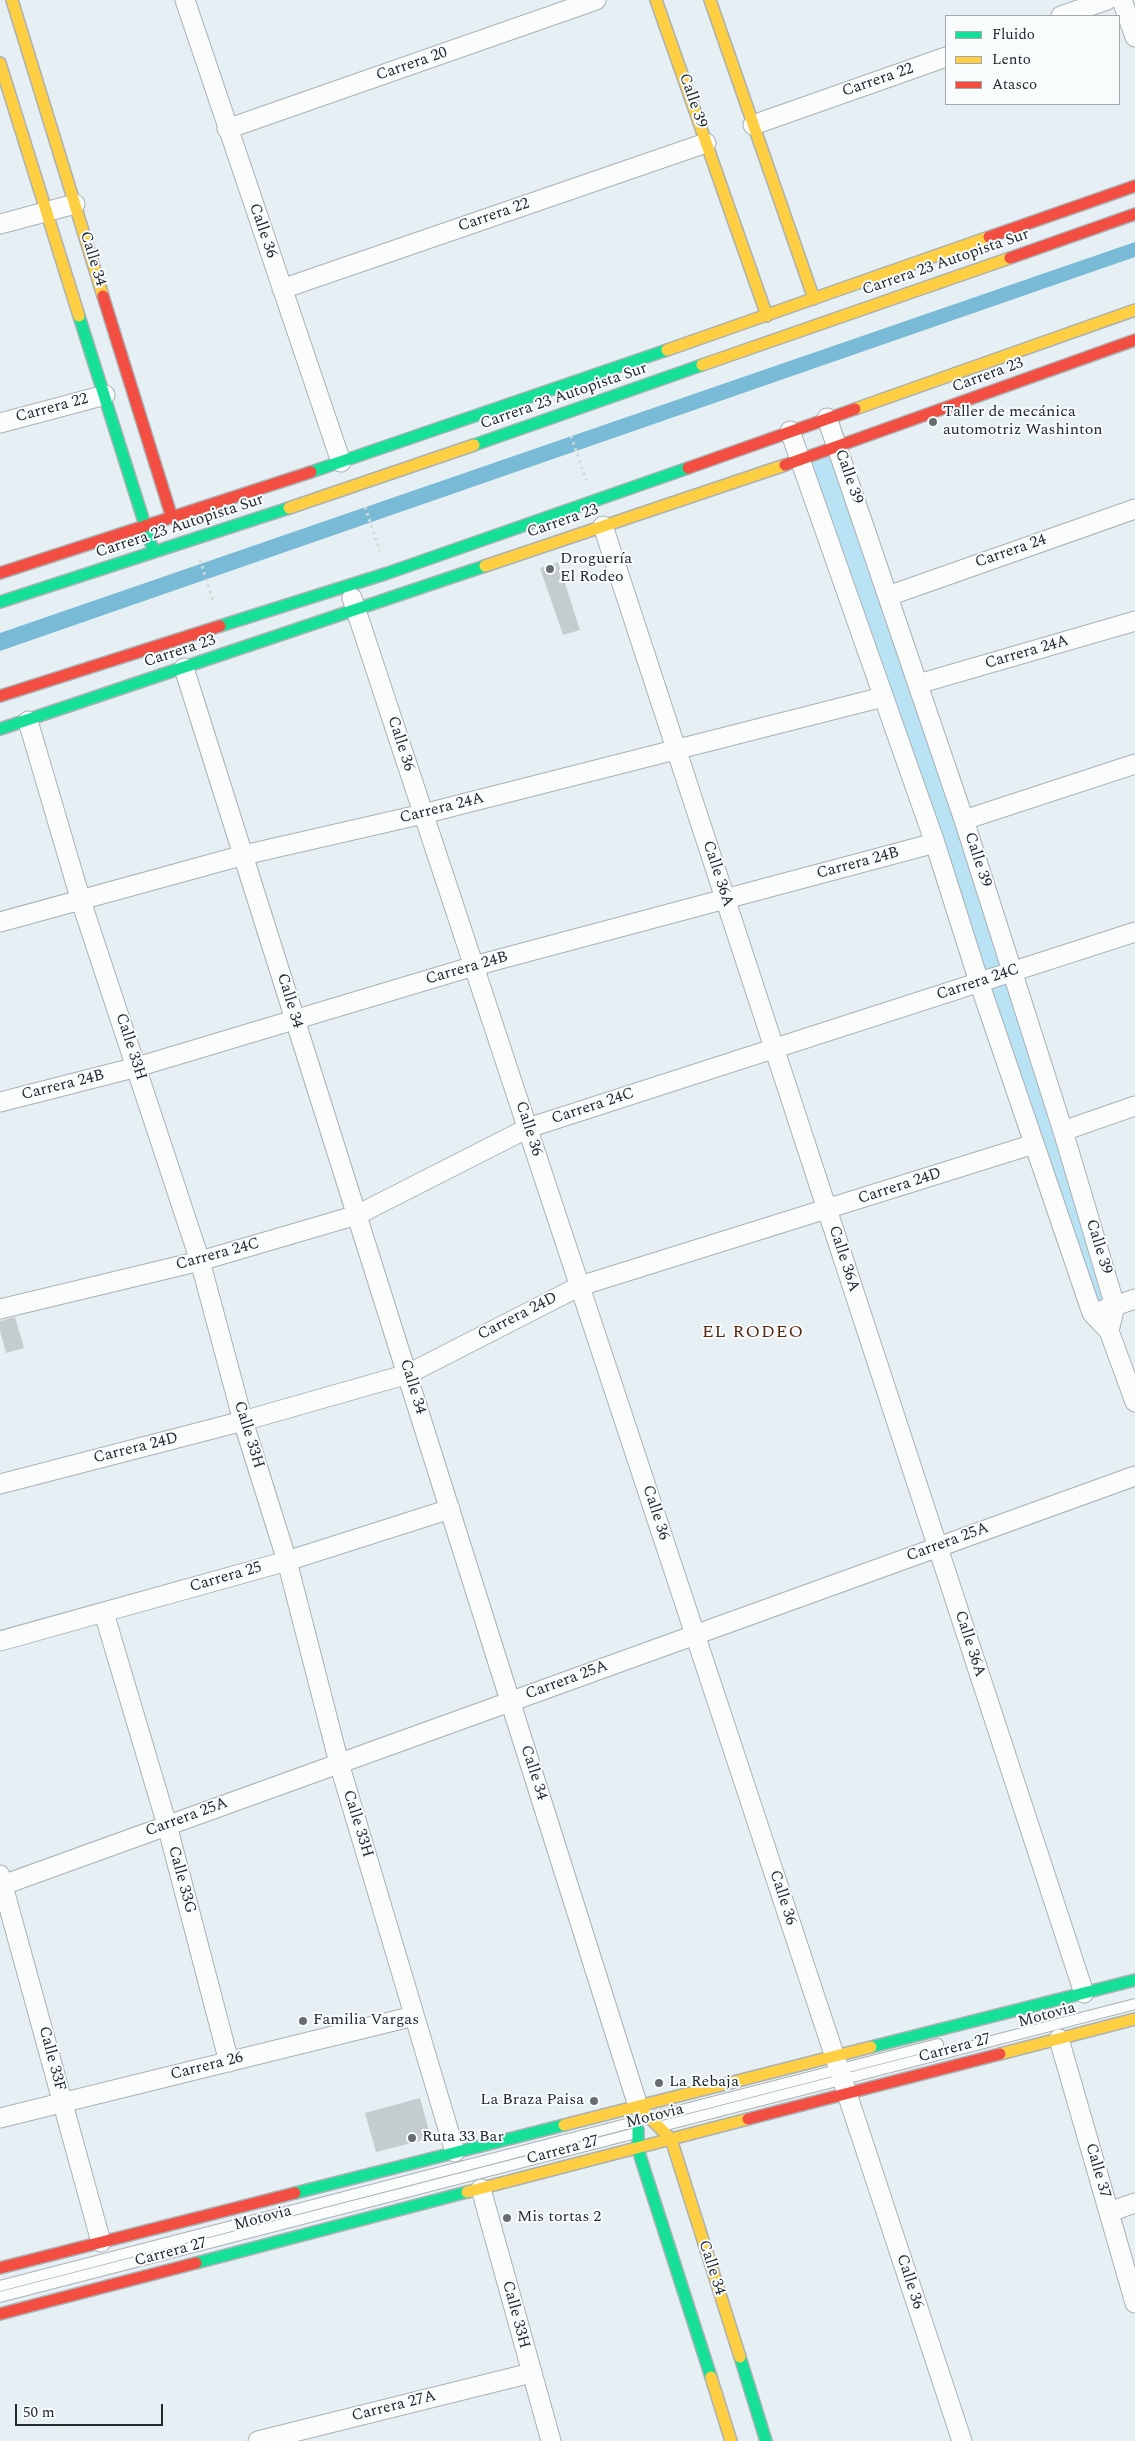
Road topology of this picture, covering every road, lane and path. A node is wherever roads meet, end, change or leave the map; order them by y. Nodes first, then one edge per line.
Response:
1 (184, 0) edge
2 (596, 0) edge
3 (656, 0) edge
4 (710, 0) edge
5 (1107, 0) edge
6 (1122, 0) edge
7 (16, 3) edge
8 (0, 12) edge
9 (1064, 15) edge
10 (1135, 37) edge
11 (945, 57) edge
12 (0, 64) edge
13 (753, 125) junction
14 (227, 129) junction
15 (706, 143) junction
16 (1135, 186) edge
17 (75, 204) junction
18 (48, 212) junction
19 (1135, 214) edge
20 (0, 224) edge
21 (282, 289) junction
22 (814, 299) junction
23 (1135, 310) edge
24 (767, 316) junction
25 (1135, 340) edge
26 (104, 395) junction
27 (827, 418) junction
28 (0, 423) edge
29 (790, 431) junction
30 (570, 432) dead end
31 (838, 447) junction
32 (579, 458) dead end
33 (800, 458) junction
34 (341, 462) junction
35 (363, 502) dead end
36 (1135, 509) edge
37 (172, 518) junction
38 (146, 526) junction
39 (603, 526) junction
40 (374, 535) dead end
41 (154, 553) junction
42 (200, 559) dead end
43 (0, 573) edge
44 (348, 586) junction
45 (888, 596) junction
46 (0, 602) edge
47 (216, 609) dead end
48 (356, 611) junction
49 (1135, 621) edge
50 (184, 668) junction
51 (918, 684) junction
52 (0, 696) edge
53 (883, 697) junction
54 (28, 721) junction
55 (0, 729) edge
56 (677, 750) junction
57 (1135, 764) edge
58 (423, 814) junction
59 (964, 820) junction
60 (935, 843) junction
61 (244, 855) junction
62 (726, 900) junction
63 (81, 901) junction
64 (0, 922) edge
65 (1135, 932) edge
66 (474, 966) junction
67 (1013, 972) junction
68 (979, 982) junction
69 (295, 1019) junction
70 (774, 1048) junction
71 (137, 1067) junction
72 (0, 1102) edge
73 (1135, 1106) edge
74 (528, 1128) junction
75 (1063, 1132) junction
76 (1034, 1144) junction
77 (827, 1210) junction
78 (357, 1215) junction
79 (200, 1261) junction
80 (580, 1286) junction
81 (1135, 1299) edge
82 (1116, 1306) junction
83 (0, 1310) edge
84 (1092, 1313) junction
85 (1109, 1331) junction
86 (408, 1374) junction
87 (1135, 1402) edge
88 (243, 1421) junction
89 (1135, 1476) edge
90 (0, 1484) edge
91 (450, 1509) junction
92 (937, 1547) junction
93 (287, 1561) junction
94 (104, 1613) junction
95 (695, 1635) junction
96 (0, 1641) edge
97 (510, 1701) junction
98 (339, 1763) junction
99 (167, 1825) junction
100 (1, 1882) edge
101 (1135, 1980) edge
102 (1084, 1993) junction
103 (1135, 1993) edge
104 (1135, 2004) edge
105 (414, 2016) junction
106 (1135, 2019) edge
107 (1059, 2039) junction
108 (229, 2062) junction
109 (841, 2075) junction
110 (63, 2102) junction
111 (0, 2118) edge
112 (642, 2119) junction
113 (659, 2127) junction
114 (671, 2140) junction
115 (638, 2148) junction
116 (455, 2152) junction
117 (481, 2189) junction
118 (1135, 2203) edge
119 (1109, 2212) junction
120 (101, 2242) junction
121 (0, 2268) edge
122 (0, 2286) edge
123 (0, 2296) edge
124 (1135, 2303) edge
125 (0, 2314) edge
126 (531, 2373) junction
127 (258, 2441) edge
128 (551, 2441) edge
129 (731, 2441) edge
130 (766, 2441) edge
131 (962, 2441) edge

1 - 14 street, Calle 36
2 - 14 street, Carrera 20
3 - 15 street, Calle 39
4 - 13 street
5 - 9 street
6 - 10 street
7 - 8 street
7 - 17 street, Calle 34
11 - 13 street, Carrera 22
12 - 18 street, Calle 34
13 - 22 street
14 - 21 street, Calle 36
15 - 21 street, Carrera 22
15 - 24 street, Calle 39
16 - 22 street
17 - 18 street
17 - 37 street, Calle 34
18 - 20 street
18 - 26 street, Calle 34
19 - 41 street, Carrera 23 Autopista Sur
21 - 34 street, Calle 36
22 - 24 street
23 - 27 street
24 - 34 street
25 - 31 street, Carrera 23
26 - 28 street, Carrera 22
26 - 38 street, Calle 34
27 - 29 street
27 - 31 street, Calle 39
29 - 33 street, Calle 39
29 - 44 street
30 - 32 path
31 - 33 street, Carrera 23
31 - 45 street, Calle 39
33 - 39 street, Carrera 23
33 - 53 street, Calle 39
34 - 37 street
35 - 40 path
36 - 45 street, Carrera 24
37 - 38 street
38 - 41 street, Calle 34
38 - 43 street
39 - 48 street, Carrera 23
39 - 56 street, Calle 36A
41 - 46 street, Carrera 23 Autopista Sur
42 - 47 path
44 - 48 street, Calle 36
44 - 52 street
45 - 51 street, Calle 39
48 - 50 street, Carrera 23
48 - 58 street, Calle 36
49 - 51 street, Carrera 24A
50 - 54 street, Carrera 23
50 - 61 street, Calle 34
51 - 59 street, Calle 39
53 - 56 street, Carrera 24A
53 - 60 street, Calle 39
54 - 55 street, Carrera 23
54 - 63 street, Calle 33H
56 - 58 street, Carrera 24A
56 - 62 street, Calle 36A
57 - 59 street
58 - 61 street, Carrera 24A
58 - 66 street, Calle 36
59 - 67 street, Calle 39
60 - 62 street, Carrera 24B
60 - 68 street, Calle 39
61 - 63 street, Carrera 24A
61 - 69 street, Calle 34
62 - 66 street, Carrera 24B
62 - 70 street, Calle 36A
63 - 64 street, Carrera 24A
63 - 71 street, Calle 33H
65 - 67 street, Carrera 24C
66 - 69 street, Carrera 24B
66 - 74 street, Calle 36
67 - 68 street, Carrera 24C
67 - 75 street, Calle 39
68 - 70 street, Carrera 24C
68 - 76 street, Calle 39
69 - 71 street, Carrera 24B
69 - 78 street, Calle 34
70 - 74 street, Carrera 24C
70 - 77 street, Calle 36A
71 - 72 street, Carrera 24B
71 - 79 street, Calle 33H
73 - 75 street
74 - 78 street, Carrera 24C
74 - 80 street, Calle 36
75 - 82 street, Calle 39
76 - 77 street, Carrera 24D
76 - 84 street, Calle 39
77 - 80 street, Carrera 24D
77 - 92 street, Calle 36A
78 - 79 street, Carrera 24C
78 - 86 street, Calle 34
79 - 83 street, Carrera 24C
79 - 88 street, Calle 33H
80 - 86 street, Carrera 24D
80 - 95 street, Calle 36
81 - 82 street
82 - 84 street
82 - 85 street
84 - 85 street, Calle 39
85 - 87 street, Calle 39
86 - 88 street, Carrera 24D
86 - 91 street, Calle 34
88 - 90 street, Carrera 24D
88 - 93 street, Calle 33H
89 - 92 street, Carrera 25A
91 - 93 street, Carrera 25
91 - 97 street, Calle 34
92 - 95 street, Carrera 25A
92 - 102 street, Calle 36A
93 - 94 street, Carrera 25
93 - 98 street, Calle 33H
94 - 96 street, Carrera 25
94 - 99 street, Calle 33G
95 - 97 street, Carrera 25A
95 - 109 street, Calle 36
97 - 98 street, Carrera 25A
97 - 112 street, Calle 34
98 - 99 street, Carrera 25A
98 - 105 street, Calle 33H
99 - 100 street, Carrera 25A
99 - 108 street, Calle 33G
100 - 110 street, Calle 33F
101 - 102 street, Carrera 27
102 - 109 street, Carrera 27
103 - 109 lane, Motovia
104 - 109 lane, Motovia
105 - 108 street, Carrera 26
105 - 116 street, Calle 33H
106 - 107 street, Carrera 27
107 - 109 street, Carrera 27
107 - 119 street, Calle 37
108 - 110 street, Carrera 26
109 - 112 street, Carrera 27
109 - 112 lane, Motovia
109 - 113 lane, Motovia
109 - 114 street, Carrera 27
109 - 131 street, Calle 36
110 - 111 street, Carrera 26
110 - 120 street, Calle 33F
112 - 113 street, Calle 34
112 - 113 lane, Motovia
112 - 115 street, Calle 34
112 - 116 street, Carrera 27
112 - 122 lane, Motovia
112 - 123 lane, Motovia
113 - 114 street, Calle 34
114 - 115 street, Carrera 27
114 - 130 street, Calle 34
115 - 117 street, Carrera 27
115 - 129 street, Calle 34
116 - 120 street, Carrera 27
117 - 125 street, Carrera 27
117 - 126 street, Calle 33H
118 - 119 street
119 - 124 street, Calle 37
120 - 121 street, Carrera 27
126 - 127 street, Carrera 27A
126 - 128 street, Calle 33H

